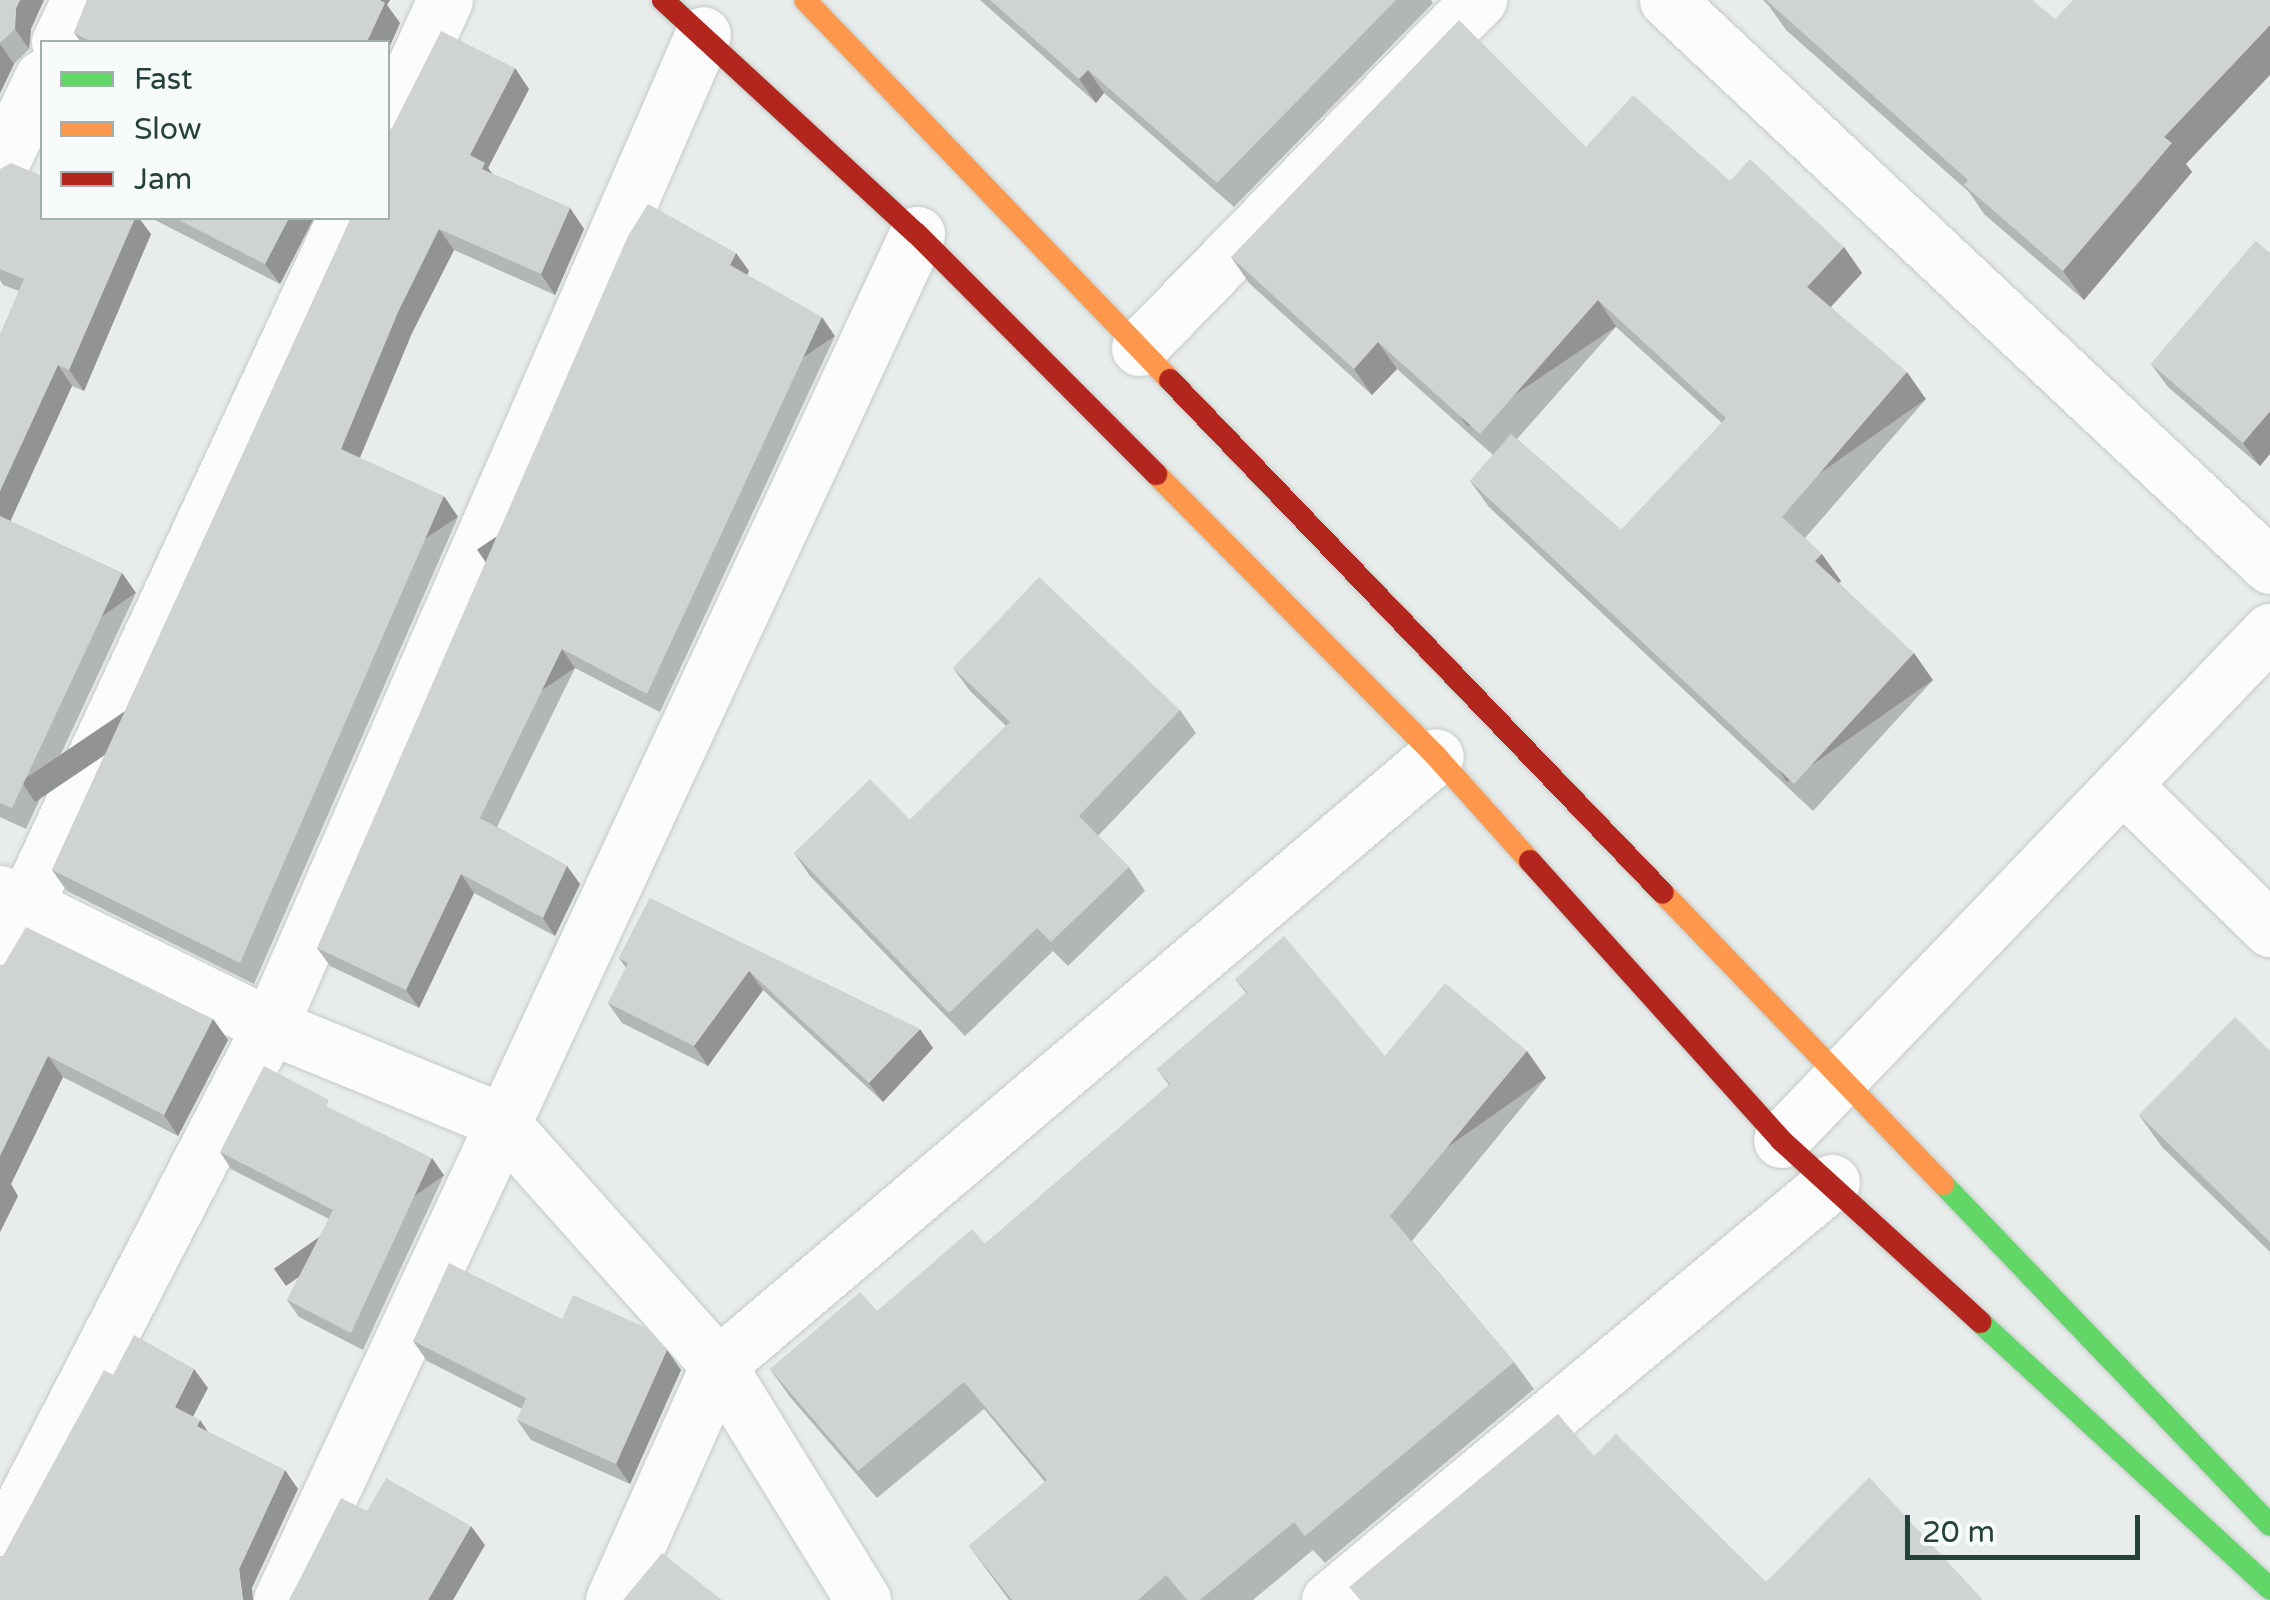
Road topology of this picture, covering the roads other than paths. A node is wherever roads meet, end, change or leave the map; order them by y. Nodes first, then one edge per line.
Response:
1 (79, 0) edge
2 (445, 0) edge
3 (804, 0) edge
4 (1479, 0) edge
5 (1667, 0) edge
6 (683, 17) edge
7 (60, 40) edge
8 (40, 81) edge
9 (390, 120) edge
10 (0, 166) edge
11 (343, 220) edge
12 (917, 234) junction
13 (1139, 348) junction
14 (2270, 566) edge
15 (2270, 631) edge
16 (1436, 756) junction
17 (2126, 788) junction
18 (14, 900) edge
19 (2270, 928) edge
20 (0, 960) edge
21 (270, 1026) junction
22 (1842, 1078) junction
23 (500, 1120) junction
24 (1781, 1140) junction
25 (1832, 1182) junction
26 (718, 1365) junction
27 (2270, 1524) edge
28 (0, 1548) edge
29 (2270, 1589) edge
30 (281, 1600) edge
31 (613, 1600) edge
32 (864, 1600) edge
33 (1329, 1600) edge

1 - 7 street
2 - 9 street
3 - 13 main road
4 - 13 street
5 - 14 street
6 - 12 main road
6 - 21 street
8 - 10 street
11 - 18 street
12 - 16 main road
12 - 23 street
13 - 22 main road
15 - 17 street
16 - 24 main road
16 - 26 street
17 - 19 street
17 - 22 street
18 - 20 street
18 - 21 street
21 - 23 street
21 - 28 street
22 - 24 street
22 - 27 main road
23 - 26 street
23 - 30 street
24 - 25 main road
25 - 29 main road
25 - 33 street
26 - 31 street
26 - 32 street

